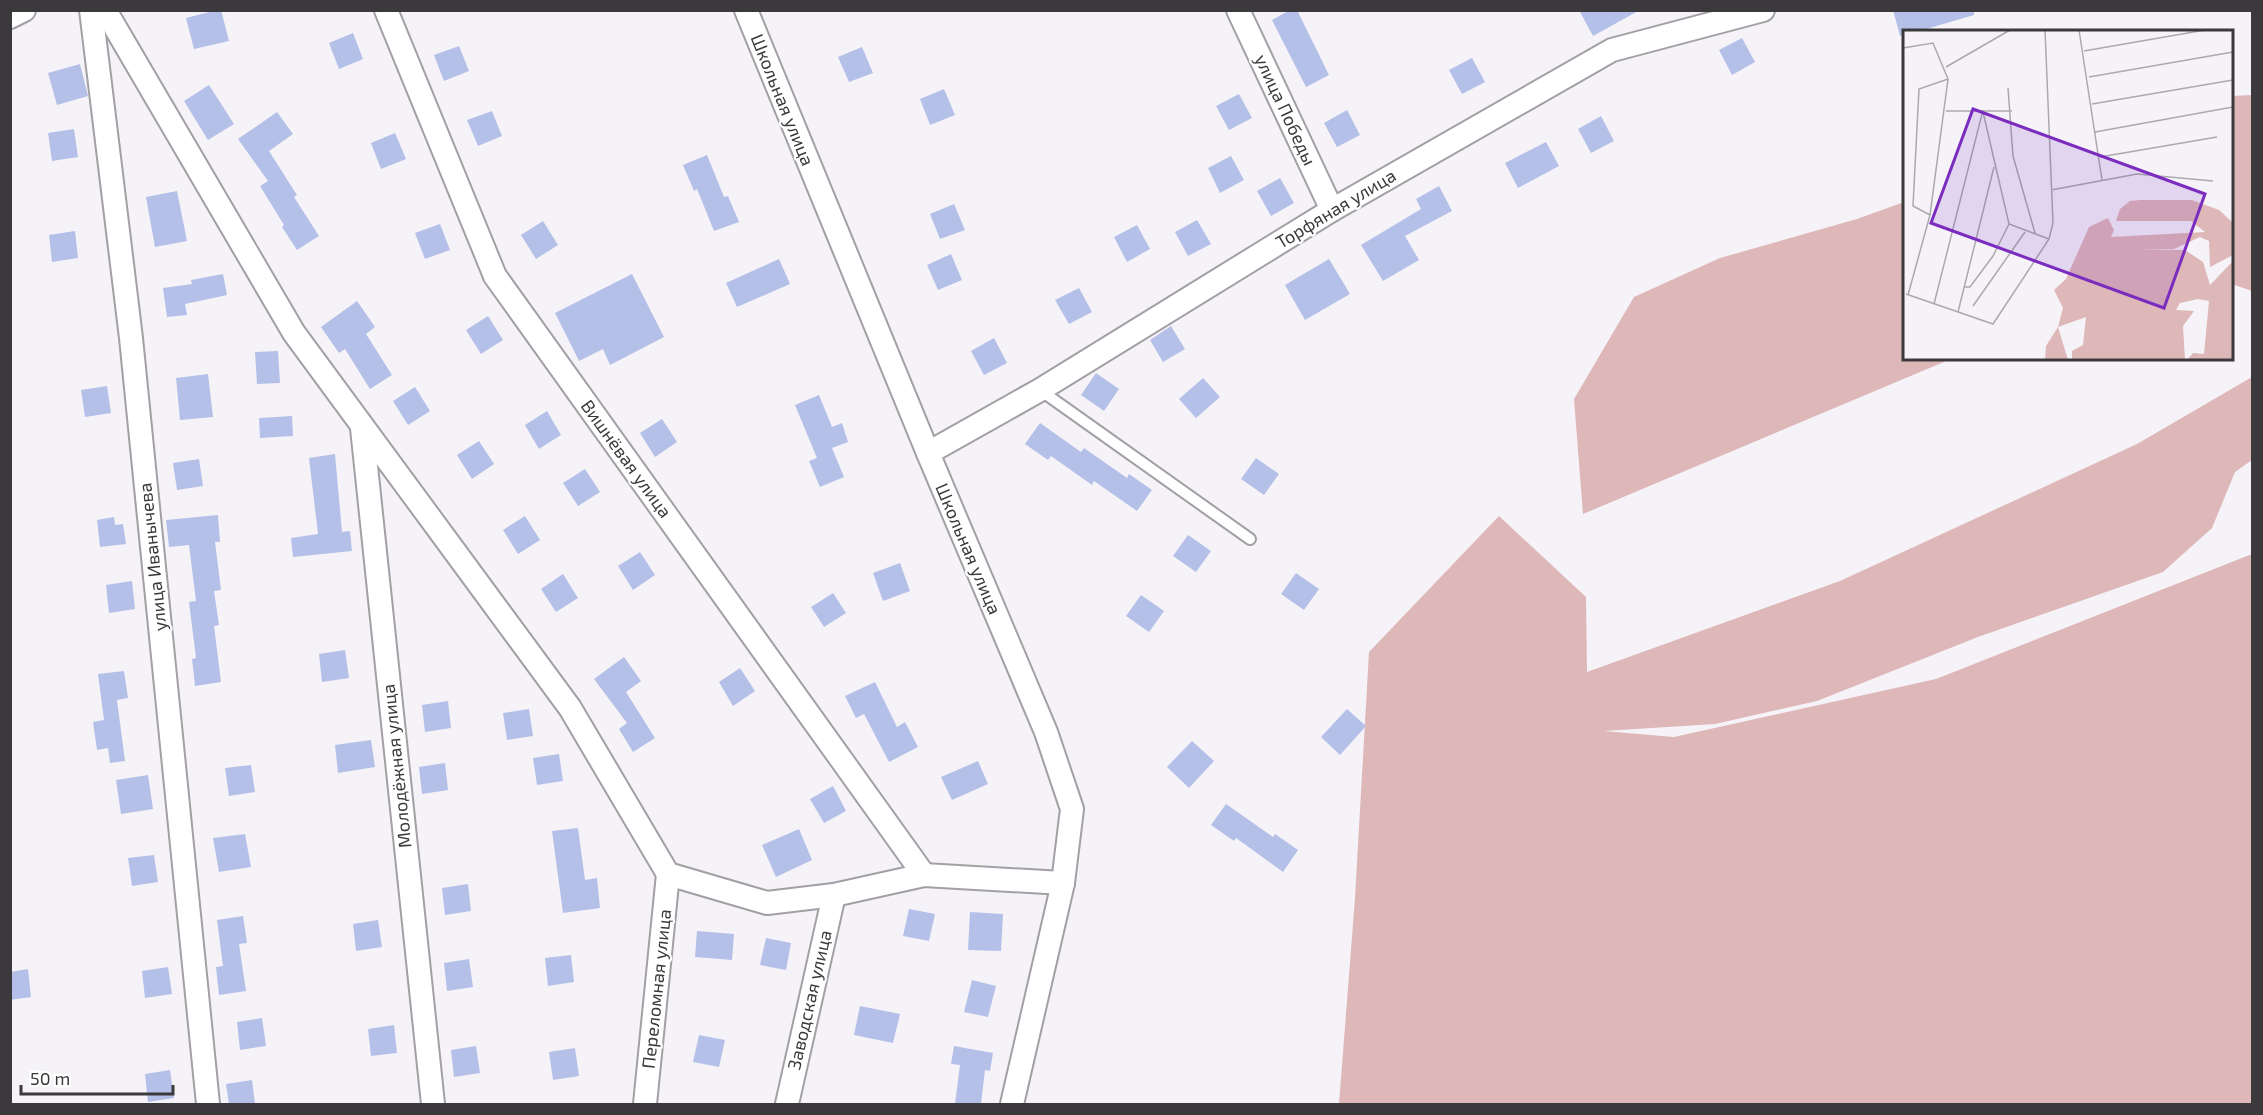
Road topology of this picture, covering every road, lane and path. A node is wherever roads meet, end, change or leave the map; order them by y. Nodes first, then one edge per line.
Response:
1 (24, 10) edge
2 (91, 10) edge
3 (105, 10) edge
4 (386, 10) edge
5 (746, 10) edge
6 (1763, 10) edge
7 (1242, 12) edge
8 (10, 17) edge
9 (1332, 210) junction
10 (1040, 390) junction
11 (362, 427) junction
12 (928, 453) junction
13 (1250, 539) dead end
14 (668, 874) junction
15 (924, 875) junction
16 (1063, 883) junction
17 (834, 895) junction
18 (208, 1104) edge
19 (433, 1104) edge
20 (645, 1104) edge
21 (787, 1104) edge
22 (1012, 1104) edge

1 - 8 street
2 - 18 street, улица Иванычева
3 - 11 street
4 - 15 street, Вишнёвая улица
5 - 12 street, Школьная улица
6 - 9 street, Торфяная улица
7 - 9 street, улица Победы
9 - 10 street, Торфяная улица
10 - 12 street, Торфяная улица
10 - 13 lane
11 - 14 street
11 - 19 street, Молодёжная улица
12 - 16 street, Школьная улица
14 - 17 street
14 - 20 street, Переломная улица
15 - 16 street
15 - 17 street
16 - 22 street, Школьная улица
17 - 21 street, Заводская улица

